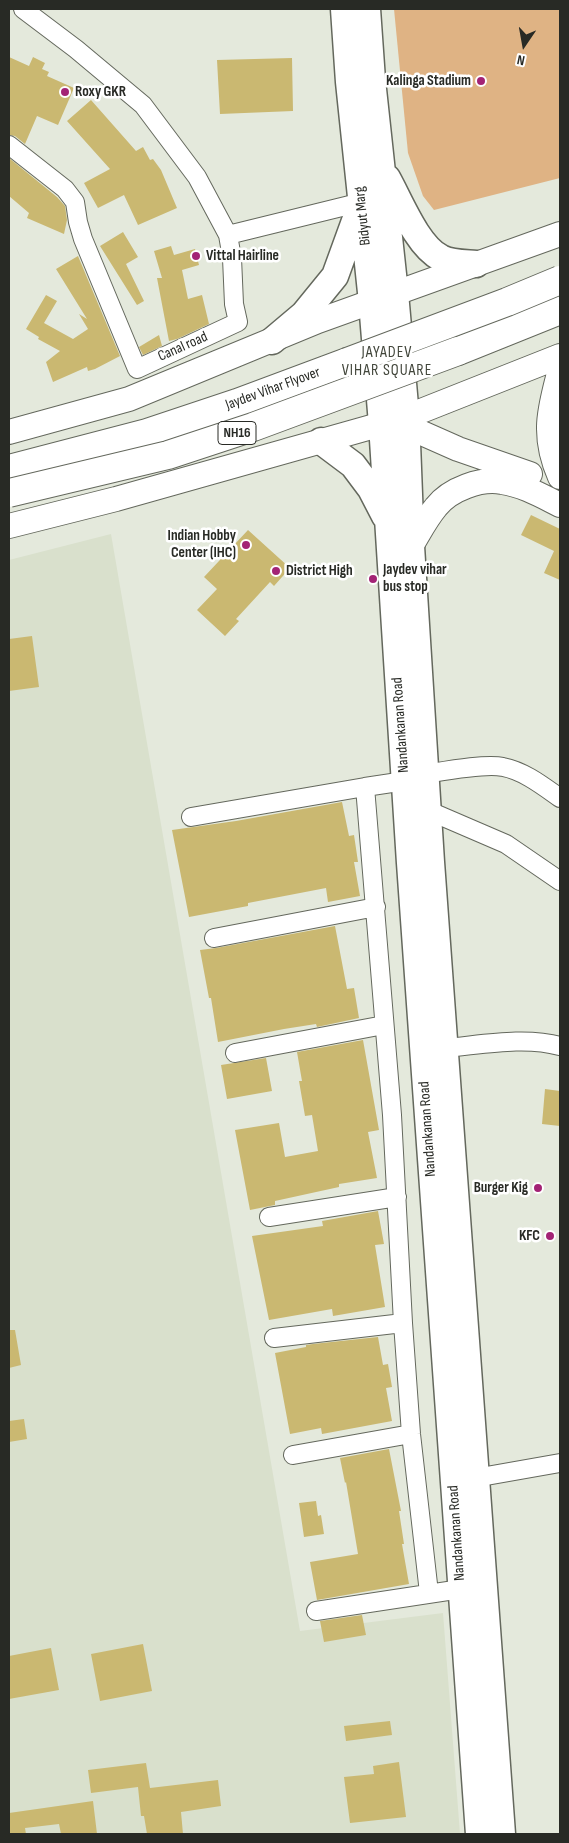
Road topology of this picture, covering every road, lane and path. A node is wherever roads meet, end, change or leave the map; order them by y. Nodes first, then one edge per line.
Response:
1 (23, 9) edge
2 (344, 9) edge
3 (367, 9) edge
4 (9, 146) edge
5 (381, 166) junction
6 (362, 202) junction
7 (560, 234) edge
8 (228, 235) junction
9 (476, 264) junction
10 (560, 280) edge
11 (383, 298) junction
12 (560, 310) edge
13 (272, 340) junction
14 (560, 356) edge
15 (560, 370) edge
16 (398, 422) junction
17 (9, 432) edge
18 (320, 441) junction
19 (9, 469) edge
20 (560, 478) edge
21 (560, 487) edge
22 (9, 493) edge
23 (560, 505) edge
24 (389, 524) junction
25 (9, 526) edge
26 (411, 546) junction
27 (415, 777) junction
28 (365, 787) junction
29 (560, 798) edge
30 (428, 810) junction
31 (191, 817) dead end
32 (560, 881) edge
33 (376, 907) junction
34 (214, 938) dead end
35 (384, 1025) junction
36 (560, 1046) edge
37 (444, 1048) junction
38 (235, 1052) dead end
39 (397, 1197) junction
40 (269, 1217) dead end
41 (403, 1323) junction
42 (274, 1338) dead end
43 (456, 1358) junction
44 (411, 1434) junction
45 (293, 1455) dead end
46 (560, 1463) edge
47 (475, 1478) junction
48 (461, 1589) junction
49 (429, 1594) junction
50 (316, 1611) dead end
51 (479, 1834) edge
52 (502, 1834) edge

1 - 8 street
2 - 6 main road, Bidyut Marg
3 - 5 main road, Bidyut Marg
4 - 8 street, Canal road
5 - 9 main road
5 - 11 main road, Bidyut Marg
6 - 8 street
6 - 11 main road, Bidyut Marg
6 - 13 main road
7 - 9 street
9 - 11 street
10 - 19 highway, Jaydev Vihar Flyover / NH16, bridge
11 - 13 street
11 - 16 main road, Bidyut Marg
12 - 22 highway, Jaydev Vihar Flyover / NH16, bridge
13 - 17 street
14 - 16 street
15 - 20 street
16 - 18 street
16 - 21 street
16 - 24 main road, Nandankanan Road
16 - 26 main road, Nandankanan Road
18 - 24 main road
18 - 25 street
23 - 26 street
24 - 27 main road, Nandankanan Road
26 - 27 main road, Nandankanan Road
27 - 28 street
27 - 29 street
27 - 30 main road, Nandankanan Road
27 - 43 main road, Nandankanan Road
28 - 31 street
28 - 33 street
30 - 32 street
30 - 37 main road, Nandankanan Road
33 - 34 street
33 - 35 street
35 - 38 street
35 - 39 street
36 - 37 street
37 - 43 main road, Nandankanan Road
39 - 40 street
39 - 41 street
41 - 42 street
41 - 44 street
43 - 47 main road
43 - 48 main road, Nandankanan Road
44 - 45 street
44 - 49 street
46 - 47 street
47 - 52 main road
48 - 49 street
48 - 51 main road, Nandankanan Road
49 - 50 street

